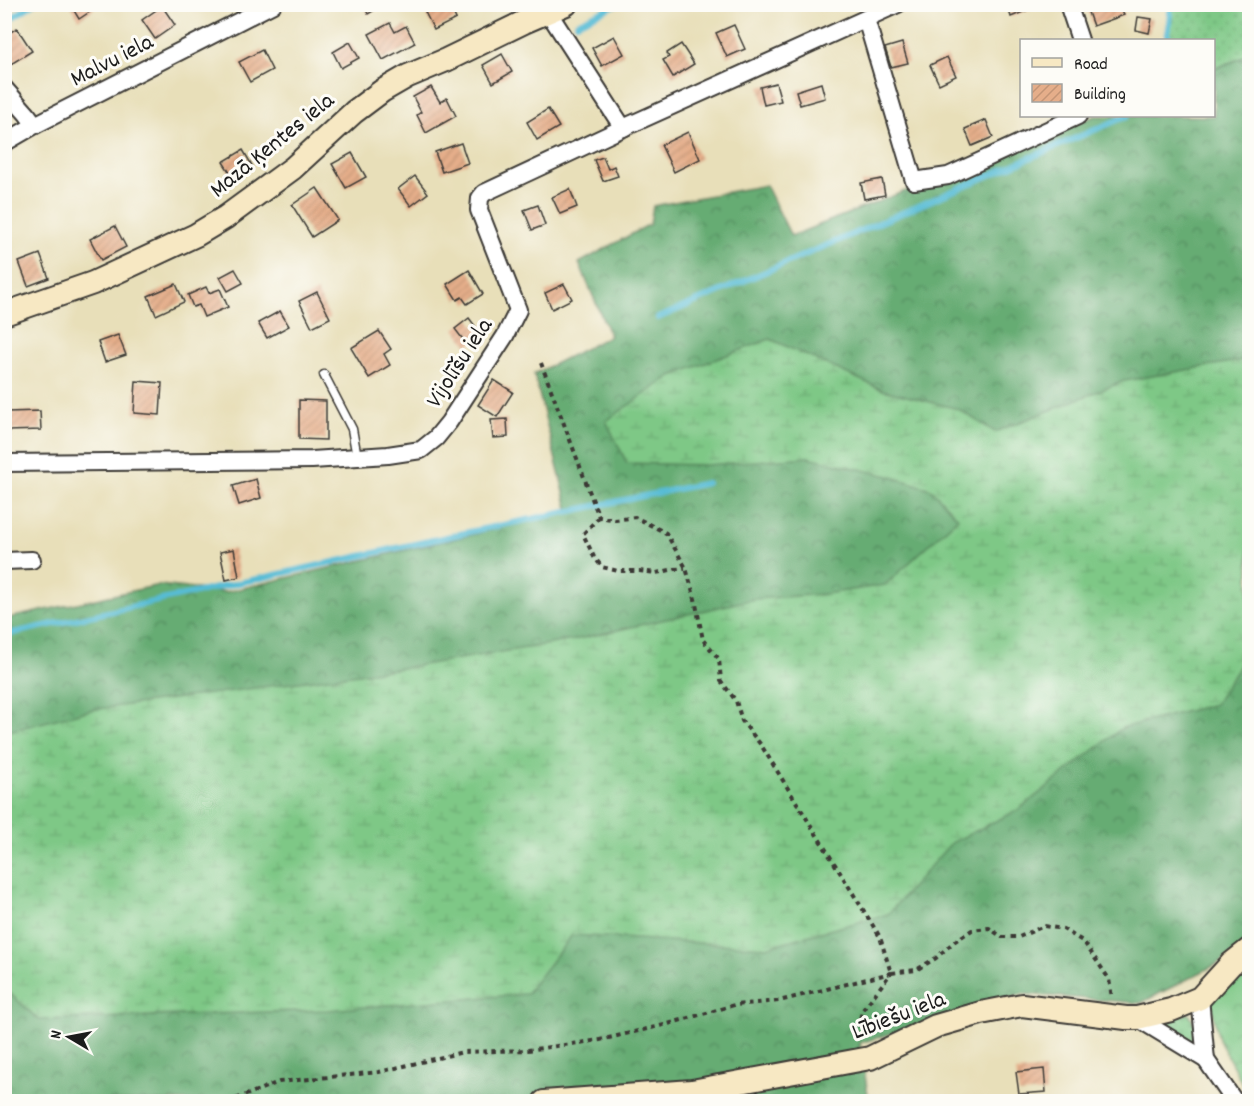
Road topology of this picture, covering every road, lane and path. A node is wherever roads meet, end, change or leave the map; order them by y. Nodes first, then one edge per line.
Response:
1 (273, 4) edge
2 (898, 4) edge
3 (1068, 4) edge
4 (553, 7) edge
5 (866, 19) junction
6 (1080, 39) edge
7 (4, 88) edge
8 (1076, 117) edge
9 (35, 125) junction
10 (623, 128) junction
11 (4, 143) edge
12 (4, 314) edge
13 (541, 363) dead end
14 (324, 375) dead end
15 (357, 457) junction
16 (4, 463) edge
17 (598, 515) junction
18 (4, 561) edge
19 (32, 561) dead end
20 (686, 568) junction
21 (1250, 949) edge
22 (891, 973) junction
23 (1200, 998) junction
24 (1110, 1016) junction
25 (1137, 1018) junction
26 (1206, 1060) junction
27 (850, 1061) junction
28 (228, 1101) edge
29 (544, 1101) edge
30 (1234, 1101) edge

1 - 9 street, Malvu iela
2 - 5 street, Vijolīšu iela
3 - 6 street
4 - 10 street
4 - 12 street, Mazā Ķentes iela
5 - 8 street
5 - 10 street, Vijolīšu iela
7 - 9 street
9 - 11 street, Malvu iela
10 - 15 street, Vijolīšu iela
13 - 17 path
14 - 15 lane
15 - 16 street, Vijolīšu iela
17 - 20 path
17 - 20 path
18 - 19 street
20 - 22 path
21 - 23 street, Lībiešu iela
22 - 24 path
22 - 27 path
22 - 28 path
23 - 25 street, Lībiešu iela
23 - 26 street
24 - 25 street, Lībiešu iela
24 - 27 street, Lībiešu iela
25 - 26 street
26 - 30 street
27 - 29 street, Lībiešu iela

